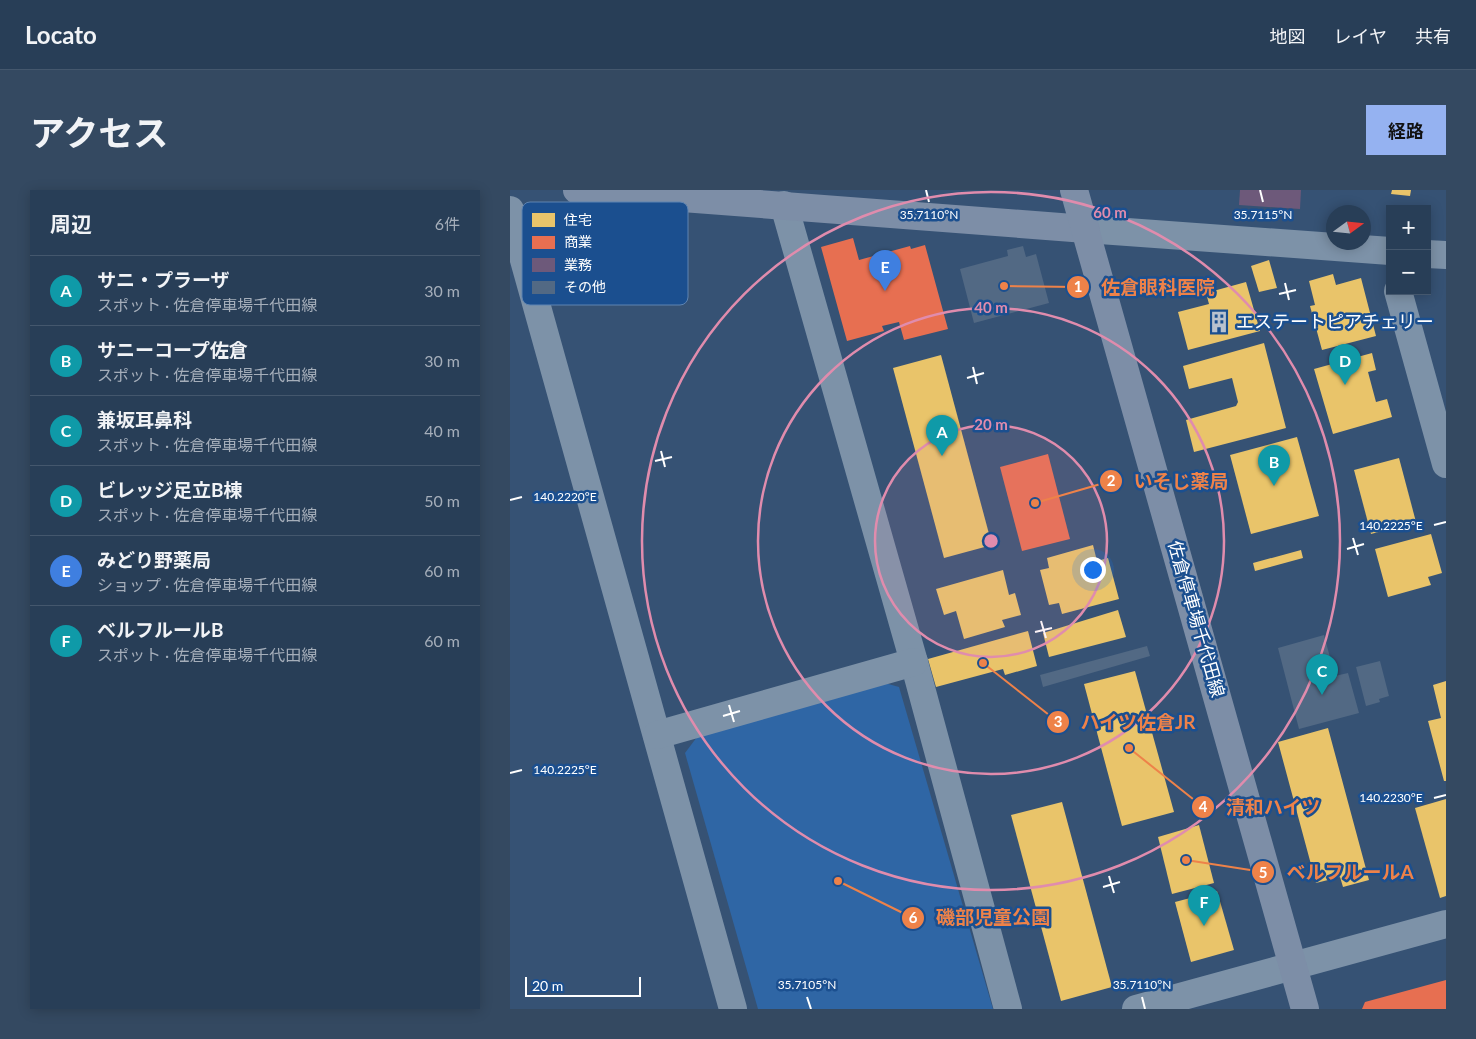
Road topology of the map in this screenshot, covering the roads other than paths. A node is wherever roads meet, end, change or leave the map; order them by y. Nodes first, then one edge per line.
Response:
1 (577, 190) edge
2 (1074, 190) edge
3 (784, 205) junction
4 (510, 210) edge
5 (1086, 229) junction
6 (522, 253) edge
7 (1386, 254) edge
8 (1431, 254) edge
9 (1446, 255) edge
10 (1399, 295) edge
11 (537, 305) edge
12 (1446, 464) edge
13 (914, 662) junction
14 (657, 734) junction
15 (1446, 924) edge
16 (1293, 967) junction
17 (733, 1009) edge
18 (1008, 1009) edge
19 (1136, 1009) edge
20 (1305, 1009) edge

1 - 3 main road
2 - 5 main road, 佐倉停車場千代田線
3 - 5 main road
3 - 13 street
4 - 6 street
5 - 7 street
5 - 16 main road, 佐倉停車場千代田線
8 - 9 street
10 - 12 street
11 - 14 street
13 - 14 street
13 - 18 street
14 - 17 street
15 - 16 street
16 - 19 street
16 - 20 main road, 佐倉停車場千代田線

